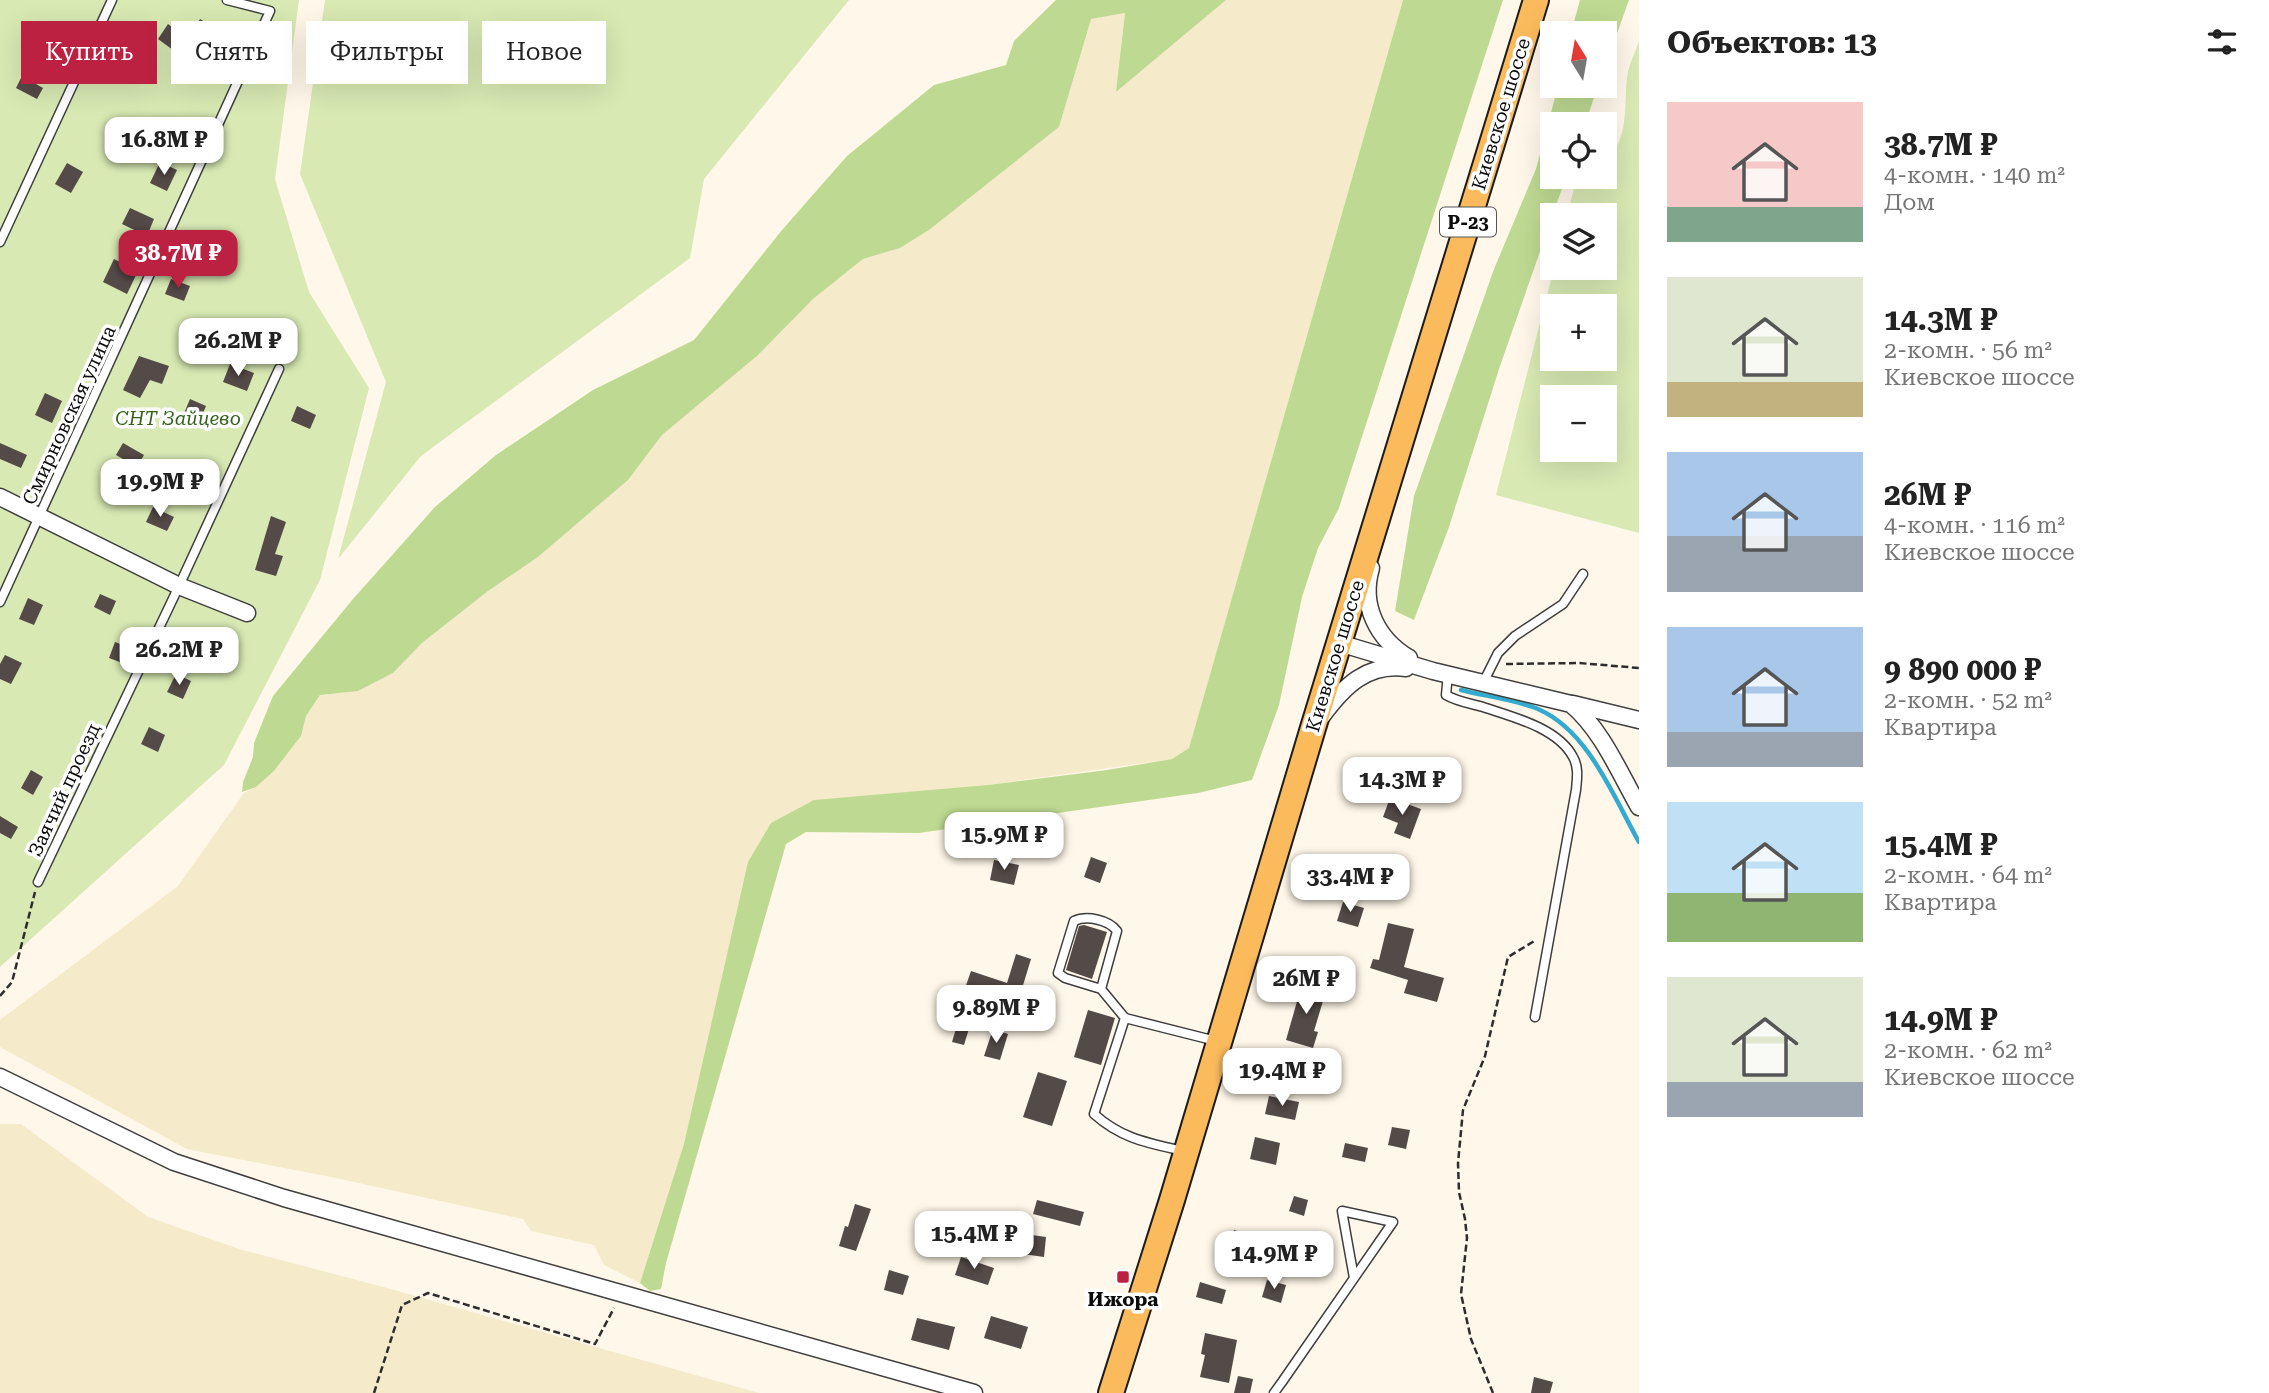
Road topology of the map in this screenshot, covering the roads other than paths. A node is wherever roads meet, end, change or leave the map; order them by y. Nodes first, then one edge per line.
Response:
1 (112, 0) edge
2 (227, 0) edge
3 (1536, 0) edge
4 (0, 242) edge
5 (279, 369) dead end
6 (1400, 445) junction
7 (0, 497) edge
8 (40, 516) junction
9 (1583, 574) dead end
10 (179, 586) junction
11 (0, 602) edge
12 (247, 613) dead end
13 (1339, 643) junction
14 (1440, 672) junction
15 (1483, 683) junction
16 (1571, 704) junction
17 (1639, 720) edge
18 (1313, 728) junction
19 (1639, 807) edge
20 (38, 882) road end
21 (1101, 989) junction
22 (1535, 1017) dead end
23 (1125, 1018) junction
24 (1219, 1042) junction
25 (0, 1077) edge
26 (1186, 1152) junction
27 (1354, 1278) junction
28 (974, 1393) edge
29 (1111, 1393) edge
30 (1274, 1393) edge

1 - 4 lane
2 - 8 lane, Смирновская улица
3 - 6 main road, Киевское шоссе / Р-23
5 - 10 lane, Заячий проезд
6 - 13 main road, Киевское шоссе / Р-23
6 - 14 street
7 - 8 street
8 - 10 street
8 - 11 lane, Смирновская улица
9 - 15 lane
10 - 12 street
10 - 20 lane, Заячий проезд
13 - 14 street
13 - 18 main road, Киевское шоссе / Р-23
14 - 15 street
14 - 18 street
14 - 22 lane
15 - 16 street
16 - 17 street
16 - 19 street
18 - 24 main road, Киевское шоссе / Р-23
21 - 21 lane
21 - 23 lane
23 - 24 lane
23 - 26 lane
24 - 26 main road, Киевское шоссе / Р-23
25 - 28 street
26 - 29 main road, Киевское шоссе / Р-23
27 - 27 lane
27 - 30 lane

